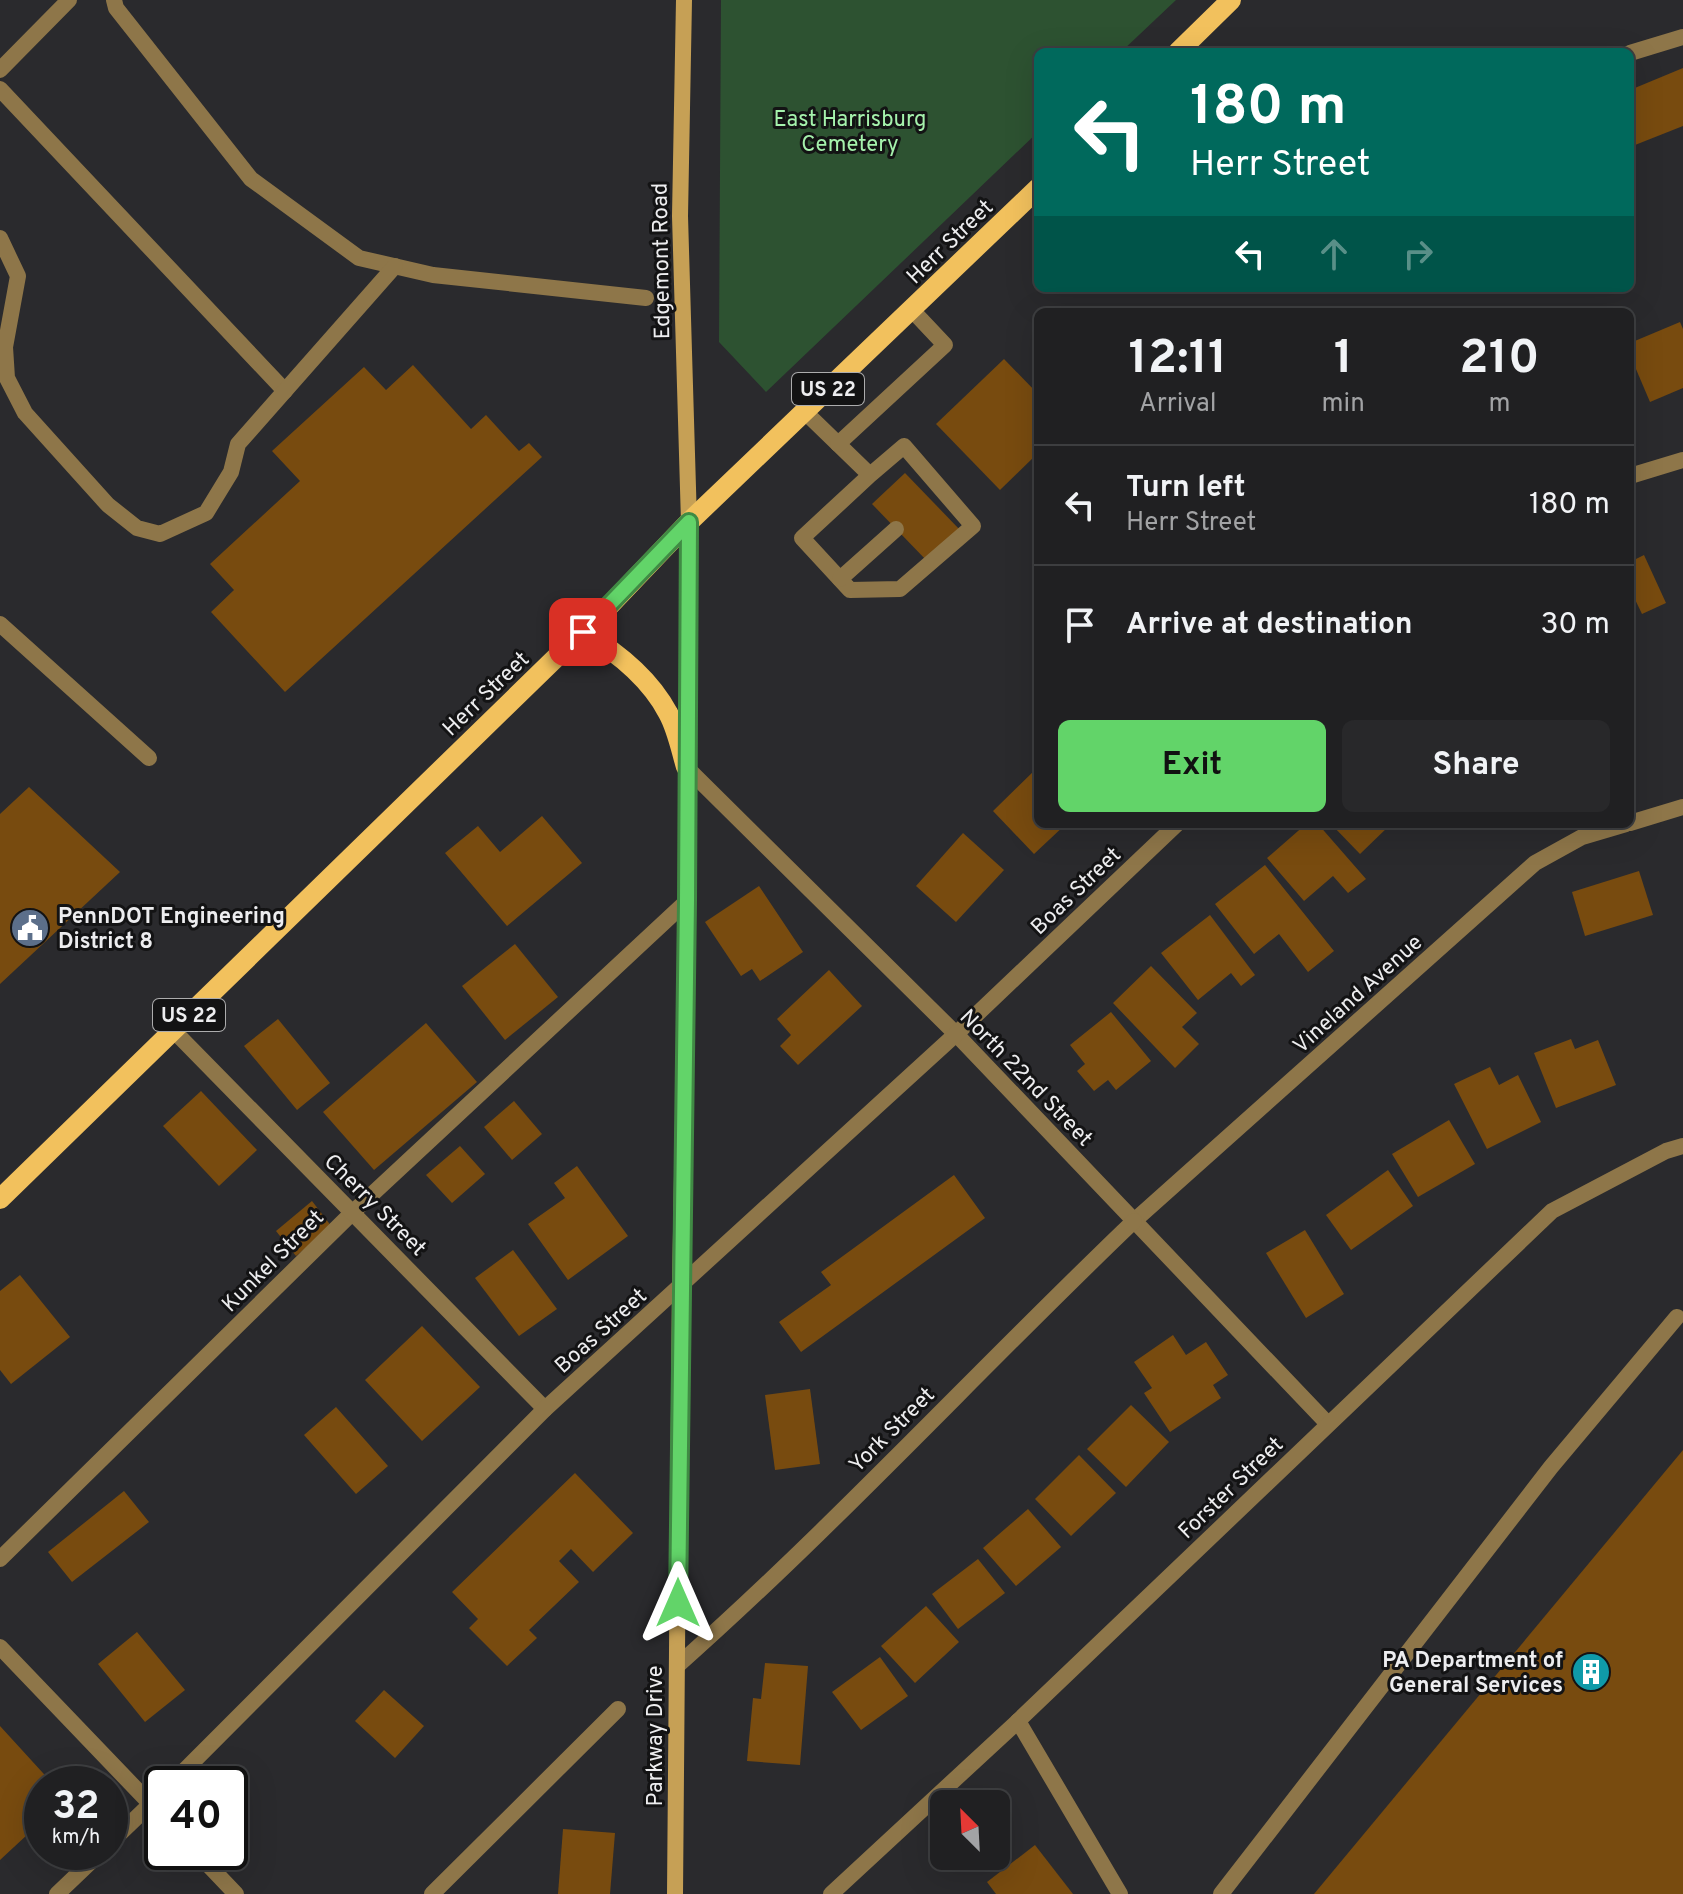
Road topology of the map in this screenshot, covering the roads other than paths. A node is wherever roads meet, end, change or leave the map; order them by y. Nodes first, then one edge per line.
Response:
1 (69, 0) edge
2 (114, 0) edge
3 (684, 0) edge
4 (1231, 0) edge
5 (1683, 37) edge
6 (1182, 48) edge
7 (1634, 52) edge
8 (0, 70) edge
9 (0, 89) edge
10 (1034, 192) edge
11 (0, 238) edge
12 (395, 266) junction
13 (646, 298) dead end
14 (912, 310) junction
15 (285, 391) junction
16 (805, 412) junction
17 (838, 444) junction
18 (1683, 460) edge
19 (870, 475) junction
20 (1634, 475) edge
21 (689, 522) junction
22 (896, 529) dead end
23 (840, 579) junction
24 (0, 624) edge
25 (583, 632) junction
26 (149, 758) dead end
27 (686, 767) junction
28 (1683, 807) edge
29 (1634, 821) edge
30 (1173, 828) edge
31 (1612, 828) edge
32 (687, 901) junction
33 (173, 1030) junction
34 (956, 1034) junction
35 (1683, 1146) edge
36 (4, 1190) edge
37 (353, 1212) junction
38 (1134, 1221) junction
39 (680, 1287) junction
40 (1677, 1317) dead end
41 (545, 1409) junction
42 (1328, 1424) junction
43 (0, 1559) edge
44 (0, 1647) edge
45 (677, 1666) junction
46 (618, 1709) dead end
47 (1018, 1721) junction
48 (189, 1766) edge
49 (144, 1791) edge
50 (144, 1816) edge
51 (128, 1829) edge
52 (82, 1870) edge
53 (213, 1870) edge
54 (57, 1894) edge
55 (236, 1894) edge
56 (432, 1894) edge
57 (675, 1894) edge
58 (831, 1894) edge
59 (1120, 1894) edge
60 (1221, 1894) edge

1 - 8 street
2 - 12 street
3 - 21 street, Edgemont Road
4 - 6 main road
5 - 7 street
9 - 15 street
10 - 14 main road, Herr Street / US 22
11 - 15 street
12 - 13 street
12 - 15 street
14 - 16 main road, Herr Street / US 22
14 - 17 street
16 - 17 street
16 - 21 main road, Herr Street / US 22
17 - 19 street
18 - 20 street
19 - 23 street
19 - 23 street
21 - 25 main road, Herr Street / US 22
21 - 27 street, Parkway Drive
22 - 23 street
24 - 26 street
25 - 27 main road
25 - 33 main road, Herr Street / US 22
27 - 32 street, Parkway Drive
27 - 34 street, North 22nd Street
28 - 29 street, Vineland Avenue
30 - 34 street, Boas Street
31 - 38 street, Vineland Avenue
32 - 37 street, Kunkel Street
32 - 39 street, Parkway Drive
33 - 36 main road, Herr Street / US 22
33 - 37 street, Cherry Street
34 - 38 street, North 22nd Street
34 - 39 street, Boas Street
35 - 42 street, Forster Street
37 - 41 street, Cherry Street
37 - 43 street, Kunkel Street
38 - 42 street, North 22nd Street
38 - 45 street, York Street
39 - 41 street, Boas Street
39 - 45 street, Parkway Drive
40 - 60 street
41 - 48 street, Boas Street
42 - 47 street, Forster Street
44 - 49 street
45 - 57 street, Parkway Drive
46 - 56 street
47 - 58 street, Forster Street
47 - 59 street
50 - 51 street
52 - 54 street
53 - 55 street

